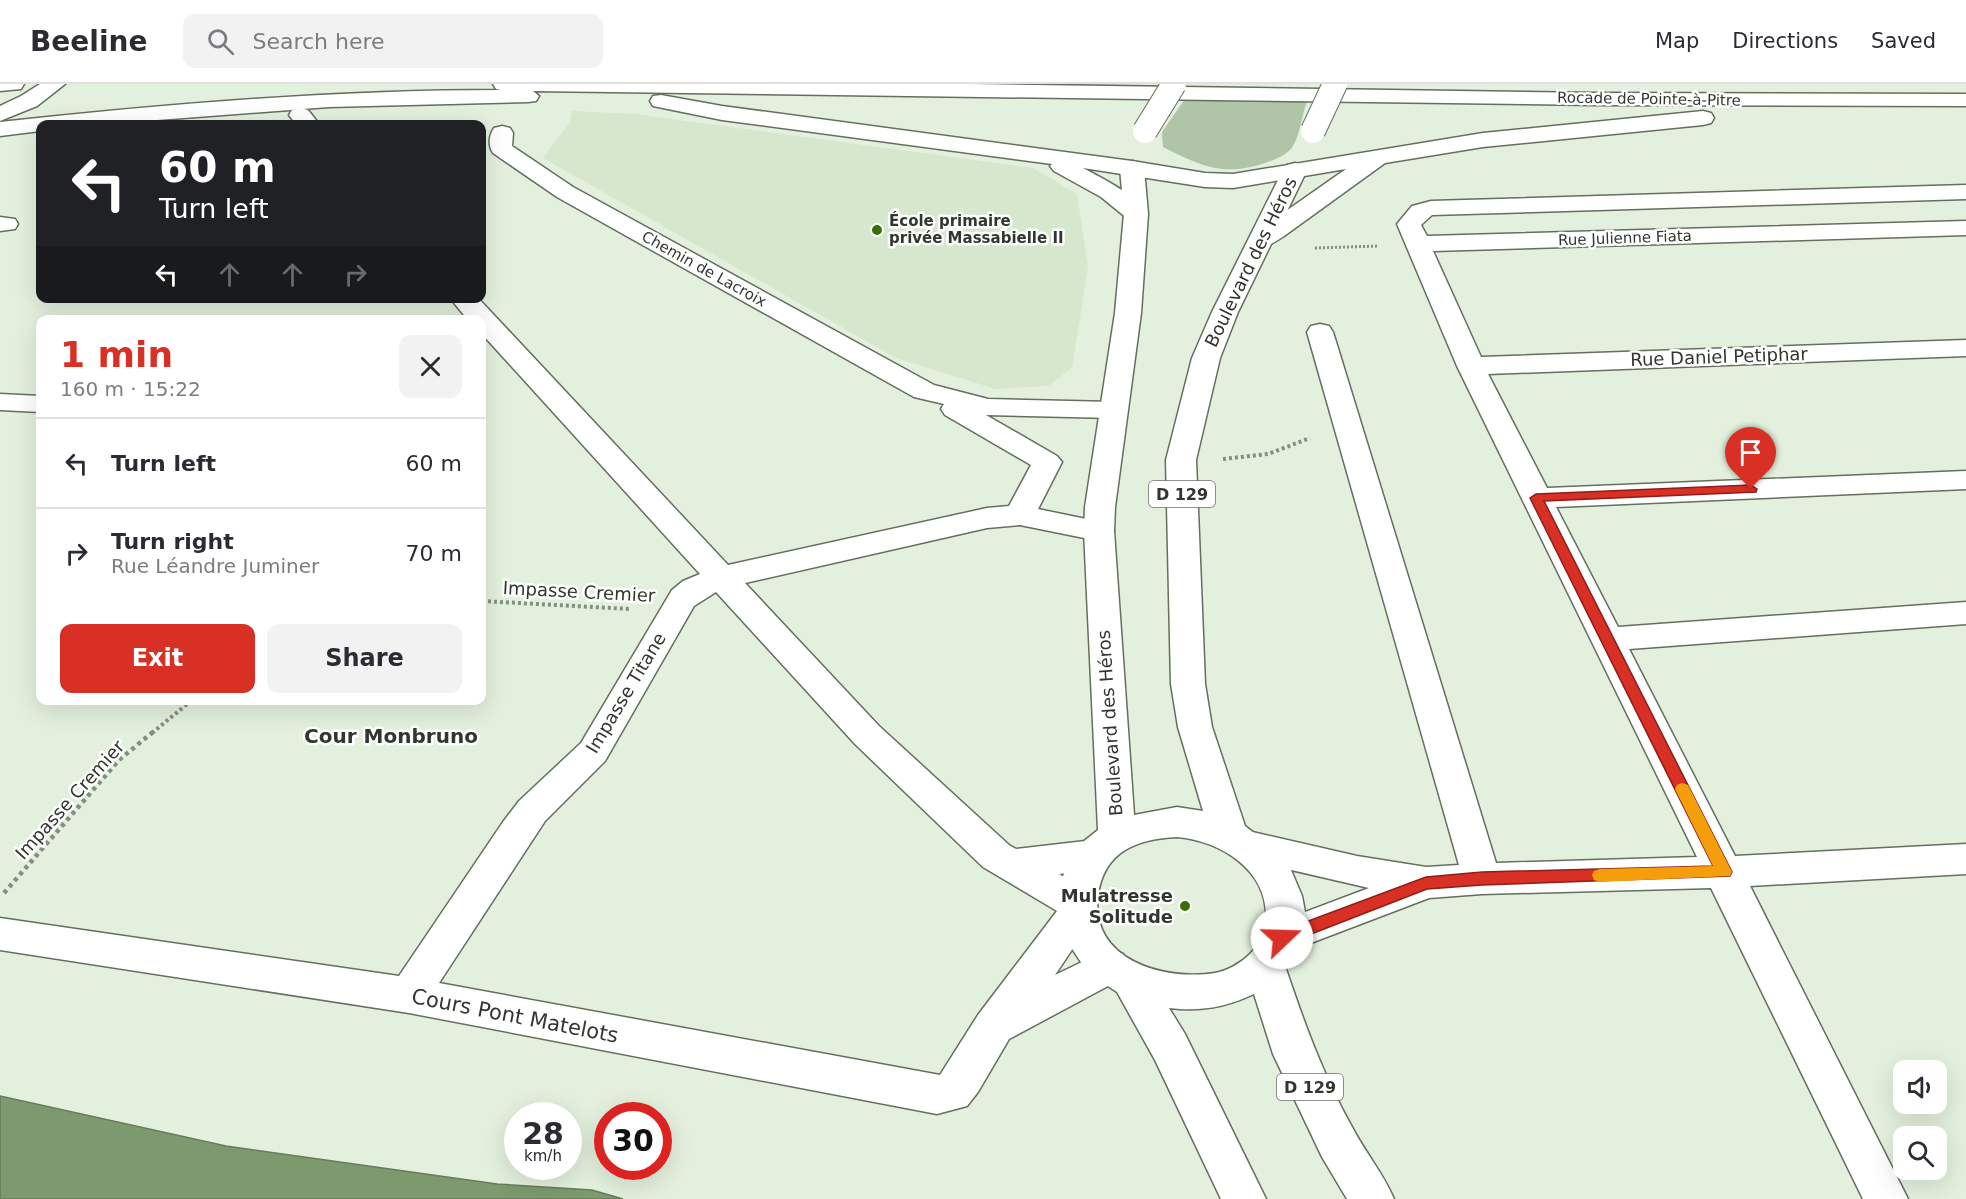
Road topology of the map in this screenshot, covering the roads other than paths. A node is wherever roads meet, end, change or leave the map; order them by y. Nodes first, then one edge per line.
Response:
1 (13, 84) edge
2 (54, 84) edge
3 (506, 84) edge
4 (1174, 84) edge
5 (1335, 84) edge
6 (0, 85) edge
7 (587, 86) junction
8 (439, 95) junction
9 (656, 99) junction
10 (1966, 100) edge
11 (0, 114) edge
12 (1966, 114) edge
13 (85, 120) edge
14 (36, 125) edge
15 (0, 129) edge
16 (502, 133) dead end
17 (1389, 154) junction
18 (1035, 155) junction
19 (1132, 168) junction
20 (1295, 170) junction
21 (1966, 192) edge
22 (1136, 214) junction
23 (1966, 228) edge
24 (1418, 244) junction
25 (1259, 245) junction
26 (467, 303) edge
27 (478, 315) edge
28 (486, 324) edge
29 (1320, 332) dead end
30 (1966, 348) edge
31 (514, 355) junction
32 (486, 359) edge
33 (1471, 366) junction
34 (924, 391) junction
35 (0, 402) edge
36 (36, 404) edge
37 (1113, 410) junction
38 (1966, 480) edge
39 (1536, 498) junction
40 (1020, 515) junction
41 (1099, 531) junction
42 (723, 577) junction
43 (1966, 613) edge
44 (1606, 639) junction
45 (1238, 841) junction
46 (1106, 846) junction
47 (1966, 859) edge
48 (1014, 865) junction
49 (1724, 872) junction
50 (1482, 879) junction
51 (1426, 883) junction
52 (1077, 909) junction
53 (0, 934) edge
54 (1273, 952) junction
55 (1120, 974) junction
56 (409, 995) junction
57 (993, 1028) junction
58 (1244, 1199) edge
59 (1372, 1199) edge
60 (1886, 1199) edge

1 - 6 main road
2 - 11 main road
3 - 7 main road, Rocade de Pointe-à-Pitre
3 - 8 main road, Rocade de Pointe-à-Pitre
4 - 19 main road, Boulevard des Héros, bridge
5 - 20 main road, Boulevard des Héros, bridge
7 - 9 main road
7 - 10 main road, Rocade de Pointe-à-Pitre
8 - 9 main road
8 - 13 main road
9 - 18 main road
12 - 17 main road
14 - 15 main road
16 - 34 main road, Chemin de Lacroix
17 - 20 main road
17 - 25 main road
18 - 19 main road
18 - 22 main road
19 - 20 main road
19 - 22 main road, Boulevard des Héros
20 - 25 main road, Boulevard des Héros / D 129
21 - 24 main road
22 - 37 main road, Boulevard des Héros
23 - 24 main road, Rue Julienne Fiata
24 - 33 main road
25 - 45 main road, Boulevard des Héros / D 129
26 - 27 main road
28 - 31 main road
29 - 50 main road
30 - 33 main road, Rue Daniel Petiphar
31 - 32 main road
31 - 42 main road
33 - 39 main road
34 - 37 main road, Chemin de Lacroix
34 - 40 main road, Chemin de Lacroix
35 - 36 main road
37 - 41 main road, Boulevard des Héros
38 - 39 main road
39 - 44 main road
40 - 41 main road, Impasse Titane
40 - 42 main road, Impasse Titane
41 - 46 main road, Boulevard des Héros
42 - 48 main road
42 - 56 main road, Impasse Titane
43 - 44 main road
44 - 49 main road
45 - 46 main road, D 129
45 - 51 main road
45 - 54 main road, D 129
46 - 48 main road
46 - 52 main road
47 - 49 main road
48 - 52 main road
49 - 50 main road
49 - 60 main road
50 - 51 main road
51 - 54 main road
52 - 55 main road
52 - 57 main road, Cours Pont Matelots
53 - 56 main road, Cours Pont Matelots
54 - 55 main road
54 - 59 main road, D 129
55 - 57 main road
55 - 58 main road
56 - 57 main road, Cours Pont Matelots

